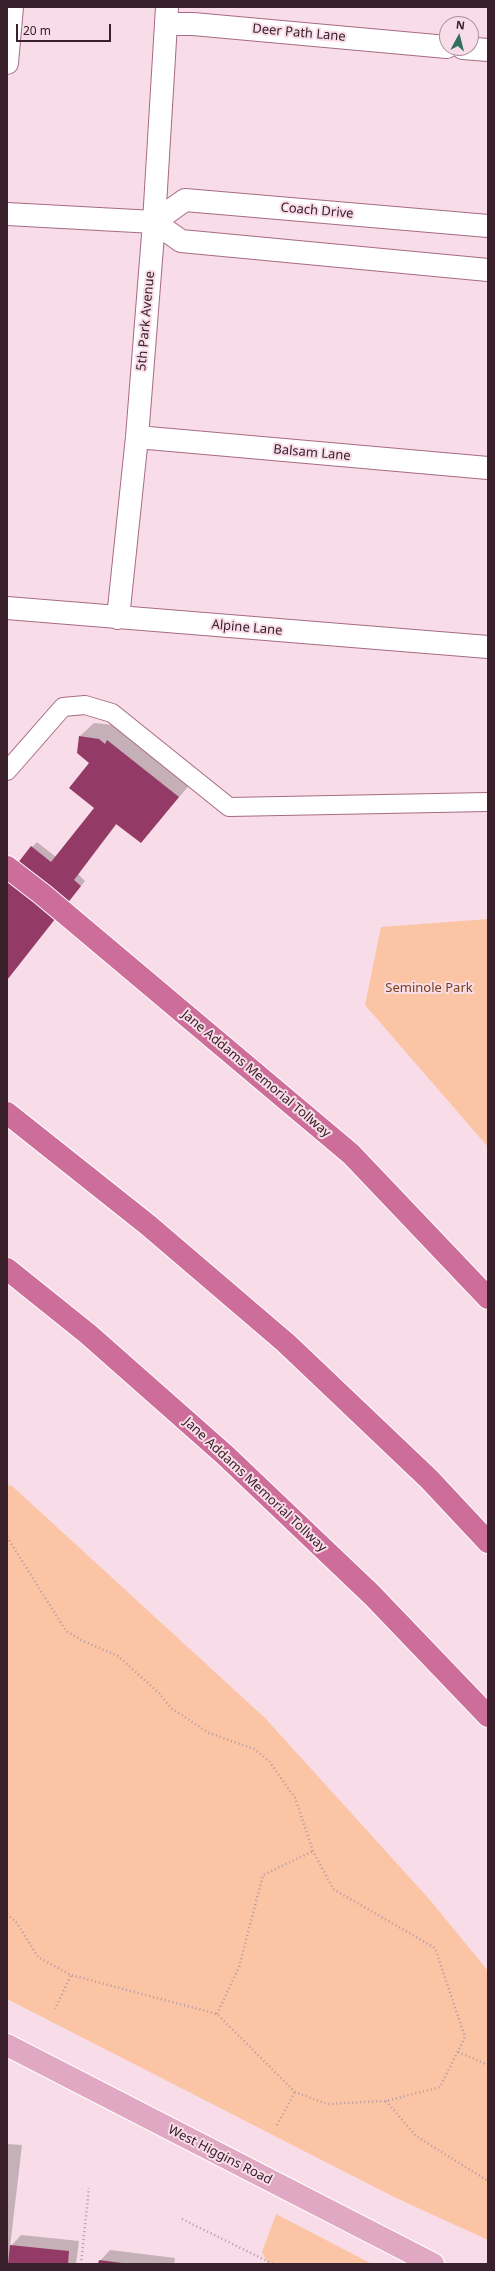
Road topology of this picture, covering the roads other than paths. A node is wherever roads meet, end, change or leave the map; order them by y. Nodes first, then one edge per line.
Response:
1 (12, 7) edge
2 (167, 15) edge
3 (439, 46) edge
4 (7, 63) edge
5 (7, 214) edge
6 (154, 222) junction
7 (488, 226) edge
8 (488, 270) edge
9 (137, 437) junction
10 (488, 468) edge
11 (7, 608) edge
12 (118, 618) junction
13 (488, 647) edge
14 (7, 771) edge
15 (488, 802) edge
16 (7, 867) edge
17 (7, 1113) edge
18 (7, 1269) edge
19 (488, 1298) edge
20 (488, 1542) edge
21 (488, 1716) edge
22 (7, 2045) edge
23 (433, 2264) edge

1 - 4 street
2 - 3 street, Deer Path Lane
2 - 6 street, 5th Park Avenue
5 - 6 street
6 - 7 street, Coach Drive
6 - 8 street
6 - 9 street, 5th Park Avenue
9 - 10 street, Balsam Lane
9 - 12 street, 5th Park Avenue
11 - 12 street, Alpine Lane
12 - 13 street, Alpine Lane
14 - 15 lane
16 - 19 highway, Jane Addams Memorial Tollway
17 - 20 highway
18 - 21 highway, Jane Addams Memorial Tollway
22 - 23 main road, West Higgins Road

